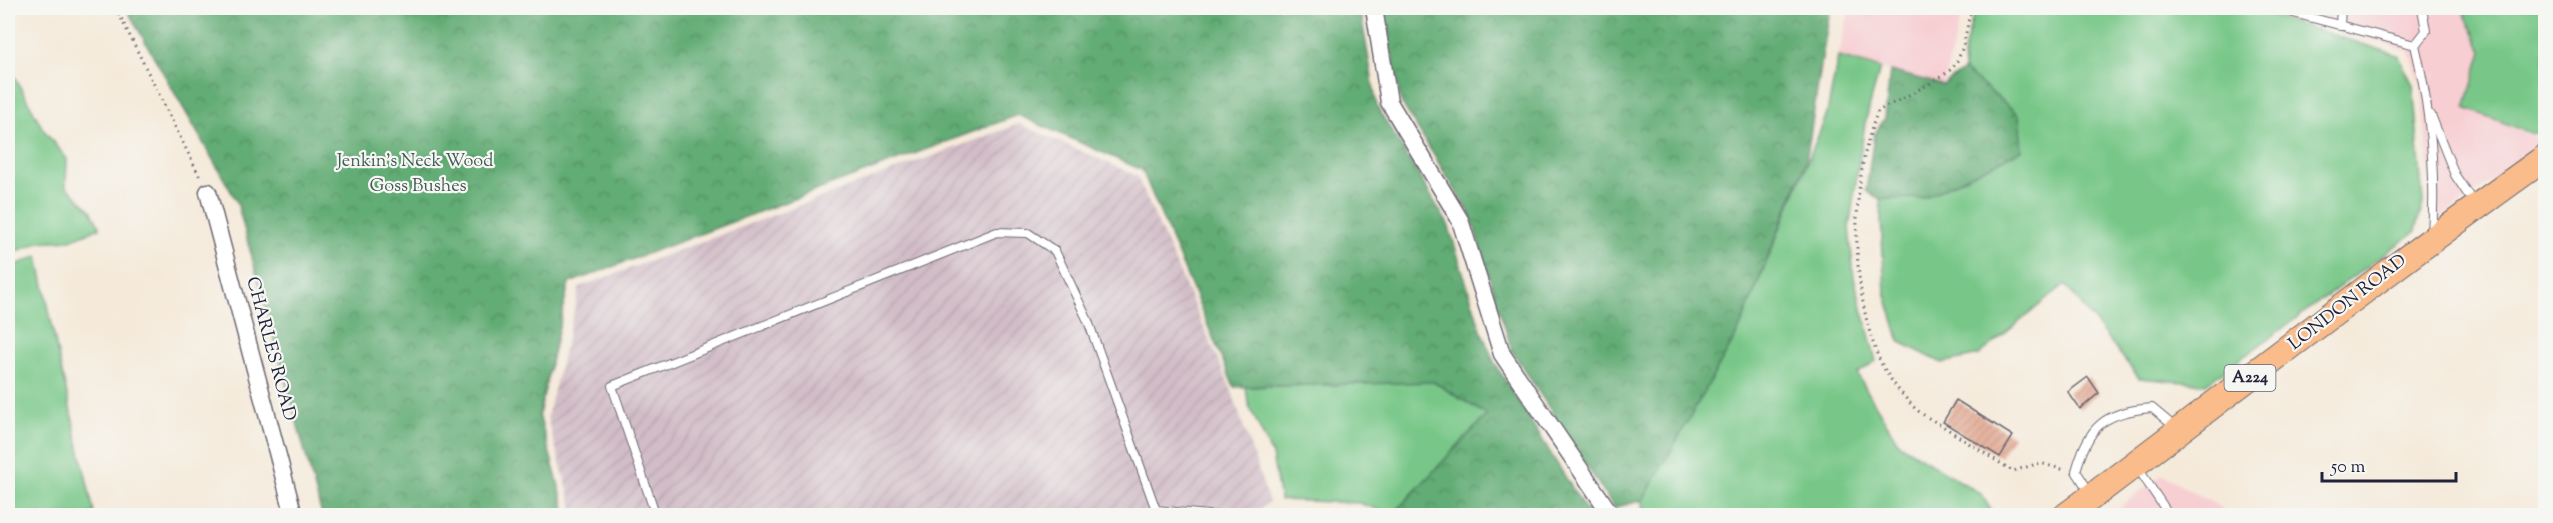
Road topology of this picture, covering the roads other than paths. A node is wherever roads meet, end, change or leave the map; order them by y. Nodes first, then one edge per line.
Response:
1 (1374, 8) edge
2 (2275, 8) edge
3 (2341, 8) edge
4 (2422, 8) edge
5 (2340, 26) junction
6 (2415, 45) junction
7 (2427, 103) junction
8 (2546, 157) edge
9 (208, 192) road end
10 (2476, 207) junction
11 (2432, 238) junction
12 (2180, 431) junction
13 (2135, 464) junction
14 (2092, 496) junction
15 (1154, 513) edge
16 (294, 516) edge
17 (656, 516) edge
18 (1218, 516) edge
19 (1612, 516) edge
20 (2066, 516) edge
21 (2170, 516) edge

1 - 19 street
2 - 5 lane
3 - 5 lane
4 - 6 lane
5 - 6 lane
6 - 7 lane
7 - 10 lane
7 - 11 lane
8 - 10 main road, LONDON ROAD / A224
9 - 16 street, CHARLES ROAD
10 - 11 main road, LONDON ROAD / A224
11 - 12 main road, LONDON ROAD / A224
12 - 13 main road, LONDON ROAD / A224
12 - 14 lane
13 - 14 main road, LONDON ROAD / A224
13 - 21 lane
14 - 20 main road, LONDON ROAD / A224
15 - 17 lane
15 - 18 lane

